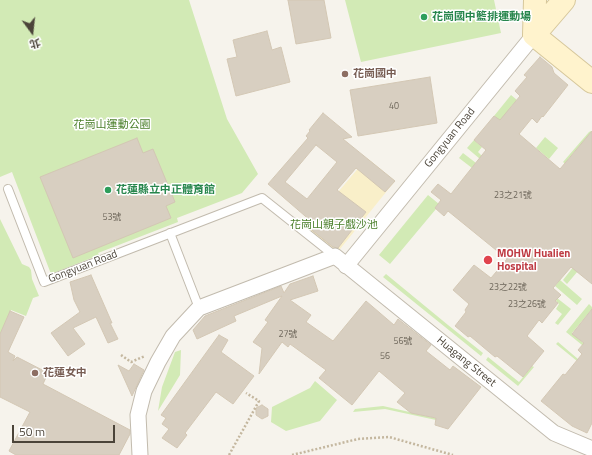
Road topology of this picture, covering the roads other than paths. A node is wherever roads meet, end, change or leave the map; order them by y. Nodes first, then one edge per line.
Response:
1 (535, 0) edge
2 (564, 0) edge
3 (534, 35) junction
4 (592, 82) edge
5 (8, 189) dead end
6 (170, 233) junction
7 (341, 261) junction
8 (199, 308) junction
9 (592, 450) edge
10 (140, 455) edge

1 - 3 street
2 - 3 street, Gongyuan Road
3 - 4 street
3 - 7 street, Gongyuan Road
5 - 6 lane, Gongyuan Road
6 - 7 lane, Gongyuan Road
6 - 8 lane
7 - 8 street, Gongyuan Road
7 - 9 street, Huagang Street
8 - 10 street, Gongyuan Road

